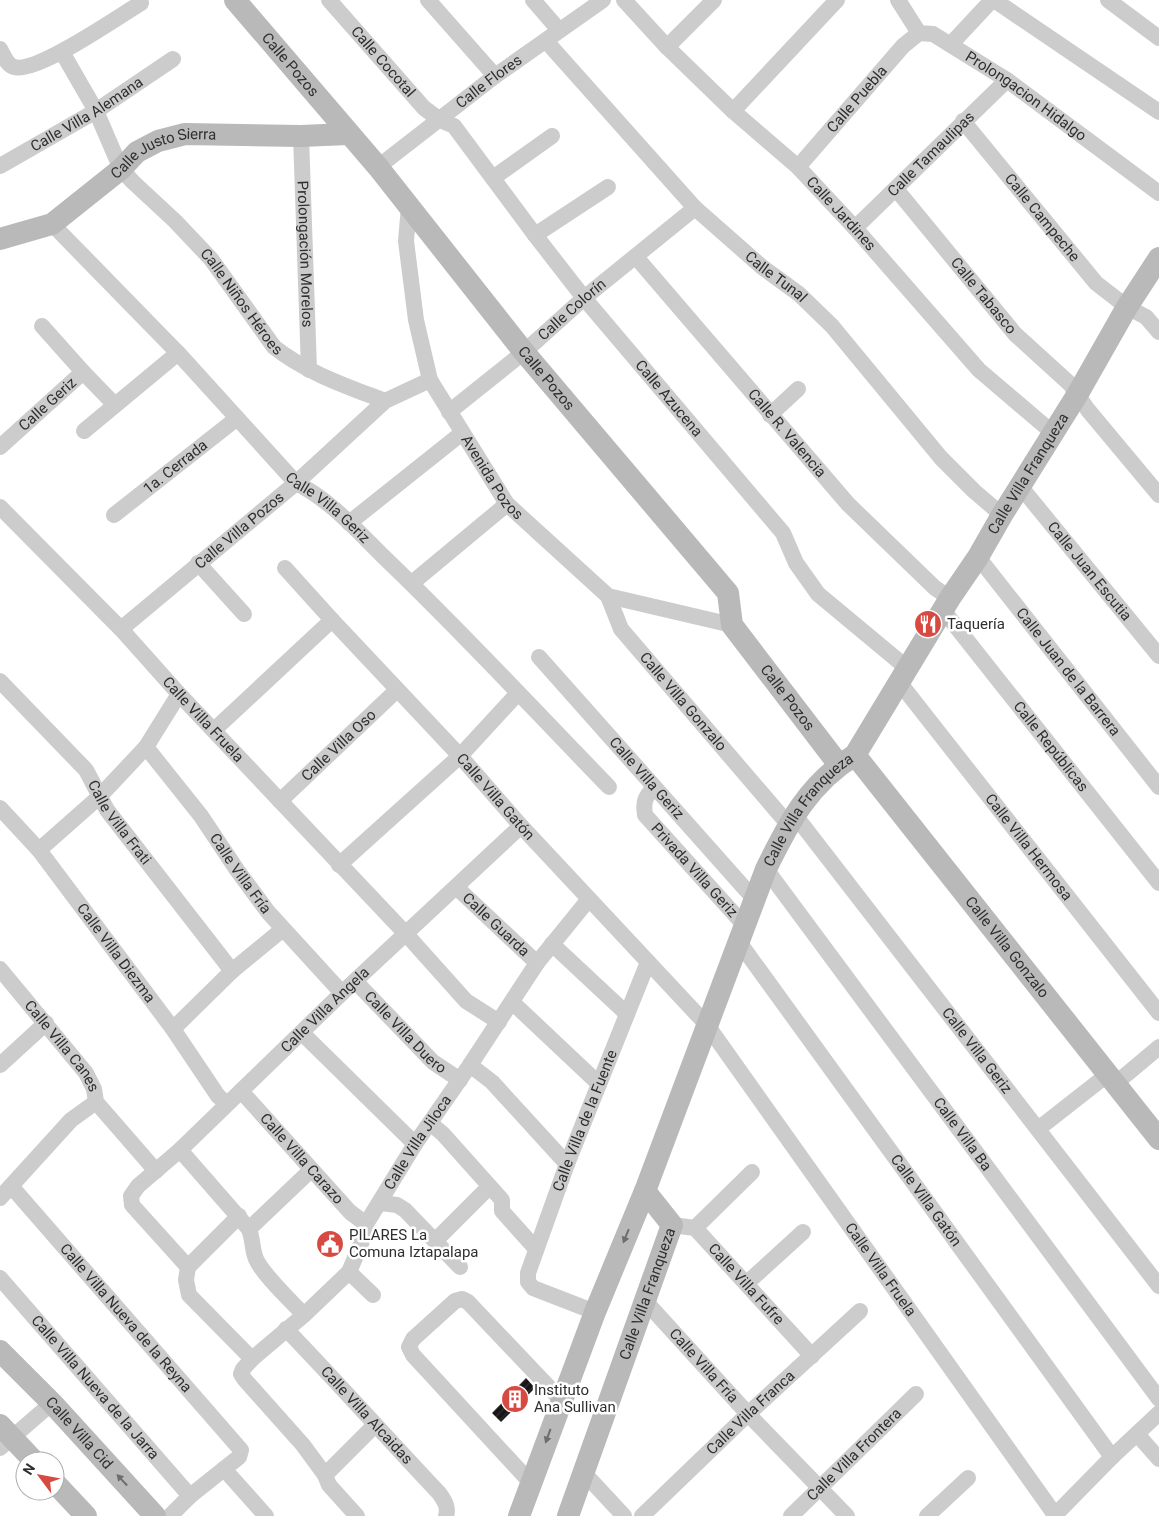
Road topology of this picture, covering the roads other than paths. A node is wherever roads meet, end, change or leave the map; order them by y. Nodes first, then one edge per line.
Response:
1 (235, 0) edge
2 (330, 0) edge
3 (428, 0) edge
4 (532, 0) edge
5 (603, 0) edge
6 (624, 0) edge
7 (714, 0) edge
8 (837, 0) edge
9 (898, 0) edge
10 (993, 0) edge
11 (1108, 0) edge
12 (141, 3) dead end
13 (559, 30) junction
14 (919, 33) junction
15 (1159, 38) edge
16 (546, 41) junction
17 (951, 44) junction
18 (667, 47) junction
19 (0, 50) edge
20 (62, 52) junction
21 (173, 60) dead end
22 (495, 76) junction
23 (1006, 80) junction
24 (96, 111) junction
25 (733, 111) junction
26 (1159, 112) edge
27 (440, 120) junction
28 (963, 122) junction
29 (348, 134) junction
30 (301, 136) junction
31 (552, 136) dead end
32 (0, 166) edge
33 (378, 167) junction
34 (798, 167) junction
35 (121, 169) junction
36 (493, 178) junction
37 (608, 187) dead end
38 (896, 189) junction
39 (1159, 193) edge
40 (409, 206) junction
41 (695, 208) junction
42 (52, 224) junction
43 (855, 228) junction
44 (535, 235) junction
45 (0, 239) edge
46 (636, 257) junction
47 (1159, 258) edge
48 (584, 298) junction
49 (1127, 307) junction
50 (42, 326) dead end
51 (1159, 332) edge
52 (524, 352) junction
53 (178, 354) junction
54 (308, 370) junction
55 (83, 372) junction
56 (430, 380) junction
57 (798, 389) dead end
58 (1077, 395) junction
59 (385, 402) junction
60 (115, 405) junction
61 (449, 412) junction
62 (770, 415) junction
63 (236, 419) junction
64 (84, 431) dead end
65 (462, 433) junction
66 (1053, 433) junction
67 (0, 447) edge
68 (296, 483) junction
69 (1020, 486) junction
70 (1159, 496) edge
71 (507, 504) junction
72 (0, 507) edge
73 (114, 515) dead end
74 (1002, 515) junction
75 (349, 523) junction
76 (978, 557) junction
77 (198, 563) junction
78 (285, 568) dead end
79 (412, 583) junction
80 (608, 596) junction
81 (946, 604) junction
82 (244, 614) dead end
83 (332, 620) junction
84 (732, 625) junction
85 (121, 629) junction
86 (1159, 656) edge
87 (539, 657) dead end
88 (903, 675) junction
89 (0, 681) edge
90 (397, 690) junction
91 (518, 693) junction
92 (179, 694) junction
93 (214, 730) junction
94 (146, 747) junction
95 (460, 756) junction
96 (847, 760) junction
97 (609, 787) dead end
98 (1159, 787) edge
99 (654, 788) junction
100 (99, 797) junction
101 (280, 801) junction
102 (0, 808) edge
103 (791, 819) junction
104 (521, 826) junction
105 (38, 850) junction
106 (340, 865) junction
107 (766, 869) junction
108 (1159, 883) edge
109 (456, 887) junction
110 (589, 899) junction
111 (755, 900) junction
112 (283, 929) junction
113 (406, 934) junction
114 (742, 934) junction
115 (552, 944) junction
116 (648, 962) junction
117 (537, 963) junction
118 (0, 969) edge
119 (232, 971) junction
120 (354, 981) junction
121 (342, 993) junction
122 (512, 1002) junction
123 (1159, 1013) edge
124 (627, 1014) junction
125 (499, 1022) junction
126 (46, 1023) junction
127 (707, 1025) junction
128 (173, 1028) junction
129 (302, 1032) junction
130 (1159, 1047) edge
131 (470, 1064) junction
132 (0, 1065) edge
133 (460, 1080) junction
134 (1111, 1080) junction
135 (599, 1084) junction
136 (240, 1091) junction
137 (96, 1102) junction
138 (227, 1104) junction
139 (430, 1123) junction
140 (1038, 1130) junction
141 (1159, 1139) edge
142 (415, 1144) junction
143 (180, 1150) junction
144 (567, 1164) junction
145 (311, 1170) junction
146 (156, 1171) junction
147 (752, 1172) dead end
148 (489, 1187) junction
149 (645, 1191) junction
150 (5, 1192) edge
151 (381, 1202) junction
152 (244, 1223) junction
153 (366, 1224) junction
154 (672, 1225) junction
155 (695, 1228) junction
156 (803, 1232) dead end
157 (435, 1241) junction
158 (536, 1249) junction
159 (188, 1267) junction
160 (460, 1267) dead end
161 (349, 1272) junction
162 (0, 1278) edge
163 (747, 1283) junction
164 (1159, 1286) edge
165 (373, 1296) dead end
166 (646, 1302) junction
167 (595, 1312) junction
168 (860, 1312) dead end
169 (304, 1315) junction
170 (286, 1329) junction
171 (0, 1351) edge
172 (812, 1356) junction
173 (252, 1359) junction
174 (916, 1394) dead end
175 (1159, 1399) edge
176 (562, 1400) junction
177 (52, 1403) junction
178 (1159, 1413) edge
179 (748, 1414) junction
180 (375, 1425) junction
181 (1137, 1434) junction
182 (4, 1437) edge
183 (22, 1451) edge
184 (1112, 1457) junction
185 (1159, 1459) edge
186 (224, 1469) junction
187 (584, 1473) junction
188 (325, 1475) junction
189 (968, 1478) dead end
190 (531, 1483) junction
191 (820, 1488) junction
192 (65, 1494) edge
193 (190, 1496) junction
194 (446, 1509) edge
195 (351, 1514) edge
196 (86, 1516) edge
197 (156, 1516) edge
198 (170, 1516) edge
199 (266, 1516) edge
200 (519, 1516) edge
201 (568, 1516) edge
202 (624, 1516) edge
203 (642, 1516) edge
204 (791, 1516) edge
205 (847, 1516) edge
206 (927, 1516) edge
207 (1054, 1516) edge

1 - 29 street, Calle Pozos
2 - 27 street, Calle Cocotal
3 - 22 street
4 - 13 street
5 - 13 street, Calle Flores
6 - 18 street, Calle Jardines
7 - 18 street
8 - 25 street
9 - 14 street
10 - 17 street
10 - 26 street
11 - 15 street
12 - 20 street
13 - 16 street, Calle Flores
14 - 17 street, Prolongacion Hidalgo
14 - 34 street, Calle Puebla
16 - 22 street, Calle Flores
16 - 41 street, Calle Tunal
17 - 23 street, Prolongacion Hidalgo
18 - 25 street, Calle Jardines
19 - 20 street
20 - 24 street
21 - 24 street, Calle Villa Alemana
22 - 27 street, Calle Flores
23 - 28 street, Calle Tamaulipas
23 - 39 street, Prolongacion Hidalgo
24 - 32 street, Calle Villa Alemana
24 - 35 street
25 - 34 street, Calle Jardines
27 - 33 street, Calle Flores
27 - 36 street, Calle Azucena
28 - 38 street, Calle Tamaulipas
28 - 49 street, Calle Campeche
29 - 30 street, Calle Justo Sierra
29 - 33 street, Calle Pozos
30 - 35 street, Calle Justo Sierra
30 - 54 street, Prolongación Morelos
31 - 36 street
33 - 40 street, Calle Pozos
34 - 43 street, Calle Jardines
35 - 42 street, Calle Justo Sierra
35 - 54 street, Calle Niños Héroes
36 - 44 street, Calle Azucena
37 - 44 street
38 - 43 street, Calle Tamaulipas
38 - 58 street, Calle Tabasco
40 - 52 street, Calle Pozos
40 - 56 street, Avenida Pozos
41 - 46 street, Calle Colorín
41 - 74 street, Calle Tunal
42 - 45 street, Calle Justo Sierra
42 - 53 street, Calle Villa Geriz
43 - 66 street, Calle Jardines
44 - 48 street, Calle Azucena
46 - 48 street, Calle Colorín
46 - 62 street, Calle R. Valencia
47 - 49 street, Calle Villa Franqueza
48 - 52 street, Calle Colorín
48 - 88 street, Calle Azucena
49 - 51 street, Calle Campeche
49 - 58 street, Calle Villa Franqueza
50 - 55 street
52 - 61 street, Calle Colorín
52 - 84 street, Calle Pozos
53 - 60 street
53 - 63 street, Calle Villa Geriz
54 - 59 street, Calle Niños Héroes
55 - 60 street, Calle Geriz
55 - 67 street, Calle Geriz
56 - 59 street, Calle Villa Pozos
56 - 61 street, Avenida Pozos
57 - 62 street
58 - 66 street, Calle Villa Franqueza
58 - 70 street, Calle Tabasco
59 - 68 street, Calle Villa Pozos
60 - 64 street
61 - 65 street, Avenida Pozos
62 - 81 street, Calle R. Valencia
63 - 68 street, Calle Villa Geriz
63 - 73 street, 1a. Cerrada
65 - 71 street, Avenida Pozos
65 - 75 street
66 - 69 street, Calle Villa Franqueza
68 - 75 street, Calle Villa Geriz
68 - 77 street, Calle Villa Pozos
69 - 74 street, Calle Villa Franqueza
69 - 86 street, Calle Juan Escutia
71 - 79 street
71 - 80 street, Avenida Pozos
72 - 85 street, Calle Villa Fruela
74 - 76 street, Calle Villa Franqueza
75 - 79 street, Calle Villa Geriz
76 - 81 street, Calle Villa Franqueza
76 - 98 street, Calle Juan de la Barrera
77 - 82 street
77 - 85 street, Calle Villa Pozos
78 - 83 street, Calle Villa Gatón
79 - 91 street, Calle Villa Geriz
80 - 84 street, Avenida Pozos
80 - 103 street, Calle Villa Gonzalo
81 - 88 street, Calle Villa Franqueza
81 - 108 street, Calle Repúblicas
83 - 90 street, Calle Villa Gatón
83 - 93 street
84 - 96 street, Calle Pozos
85 - 92 street, Calle Villa Fruela
87 - 99 street, Calle Villa Geriz
88 - 96 street, Calle Villa Franqueza
88 - 123 street, Calle Villa Hermosa
89 - 100 street, Calle Villa Frati
90 - 95 street, Calle Villa Gatón
90 - 101 street, Calle Villa Oso
91 - 95 street
91 - 97 street, Calle Villa Geriz
92 - 93 street, Calle Villa Fruela
92 - 94 street
93 - 101 street, Calle Villa Fruela
94 - 100 street
94 - 112 street, Calle Villa Fría
95 - 104 street, Calle Villa Gatón
95 - 106 street
96 - 103 street, Calle Villa Franqueza
96 - 134 street, Calle Villa Gonzalo
99 - 111 street, Calle Villa Geriz
99 - 114 street, Privada Villa Geriz
100 - 105 street
100 - 119 street, Calle Villa Frati
101 - 106 street, Calle Villa Fruela
102 - 105 street, Calle Villa Diezma
103 - 107 street, Calle Villa Franqueza
103 - 140 street, Calle Villa Geriz
104 - 109 street, Calle Villa Angela
104 - 110 street, Calle Villa Gatón
105 - 128 street, Calle Villa Diezma
106 - 113 street, Calle Villa Fruela
107 - 111 street, Calle Villa Franqueza
107 - 175 street, Calle Villa Ba
109 - 113 street, Calle Villa Angela
109 - 117 street, Calle Guarda
110 - 115 street, Calle Villa Jiloca
110 - 116 street, Calle Villa Gatón
111 - 114 street, Calle Villa Franqueza
112 - 119 street
112 - 121 street, Calle Villa Fría
113 - 120 street, Calle Villa Angela
113 - 125 street, Calle Villa Fruela
114 - 127 street, Calle Villa Franqueza
114 - 184 street, Calle Villa Gatón
115 - 117 street, Calle Villa Jiloca
115 - 124 street, Calle Guarda
116 - 124 street, Calle Villa de la Fuente
116 - 127 street, Calle Villa Gatón
117 - 122 street, Calle Villa Jiloca
118 - 126 street, Calle Villa Canes
119 - 128 street
120 - 121 street, Calle Villa Angela
120 - 133 street, Calle Villa Duero
121 - 129 street, Calle Villa Angela
122 - 125 street, Calle Villa Jiloca
122 - 135 street
124 - 135 street, Calle Villa de la Fuente
125 - 131 street, Calle Villa Jiloca
126 - 132 street
126 - 137 street, Calle Villa Canes
127 - 149 street, Calle Villa Franqueza
127 - 207 street, Calle Villa Fruela
128 - 138 street, Calle Villa Diezma
129 - 136 street, Calle Villa Angela
129 - 142 street
130 - 134 street
131 - 133 street, Calle Villa Jiloca
131 - 144 street
133 - 139 street, Calle Villa Jiloca
134 - 140 street
134 - 141 street, Calle Villa Gonzalo
135 - 144 street, Calle Villa de la Fuente
136 - 138 street, Calle Villa Angela
136 - 145 street, Calle Villa Carazo
137 - 146 street, Calle Villa Canes
137 - 150 street
138 - 143 street, Calle Villa Angela
139 - 142 street, Calle Villa Jiloca
139 - 148 street
140 - 164 street, Calle Villa Geriz
142 - 151 street, Calle Villa Jiloca
143 - 146 street, Calle Villa Angela
143 - 152 street
144 - 158 street, Calle Villa de la Fuente
145 - 152 street
145 - 153 street, Calle Villa Carazo
146 - 159 street, Calle Villa Angela
147 - 155 street
148 - 157 street
148 - 158 street
149 - 154 street, Calle Villa Franqueza
149 -> 167 street, Calle Villa Franqueza
150 - 186 street, Calle Villa Nueva de la Reyna
151 - 153 street, Calle Villa Jiloca
151 - 157 street
152 - 159 street
152 - 169 street
153 - 161 street, Calle Villa Jiloca
154 - 155 street, Calle Villa Fufre
154 - 166 street, Calle Villa Franqueza
155 - 163 street, Calle Villa Fufre
156 - 163 street
157 - 160 street
158 - 167 street, Calle Villa de la Fuente
159 - 173 street
161 - 165 street
161 - 169 street, Calle Villa Jiloca
162 - 193 street, Calle Villa Nueva de la Jarra
163 - 172 street, Calle Villa Fufre
166 - 179 street, Calle Villa Fría
166 - 187 street, Calle Villa Franqueza
167 - 176 street, Calle Villa Franqueza
168 - 172 street, Calle Villa Franca
169 - 170 street, Calle Villa Jiloca
170 - 173 street, Calle Villa Jiloca
170 - 180 street, Calle Villa Alcaidas
171 - 177 street, Calle Villa Cid
172 - 179 street, Calle Villa Franca
173 - 188 street, Calle Villa Jiloca
174 - 191 street, Calle Villa Frontera
176 -> 190 street, Calle Villa Franqueza
176 - 190 street
177 - 182 street
197 -> 177 street, Calle Villa Cid
178 - 181 street
179 - 191 street, Calle Villa Fría
179 - 203 street, Calle Villa Franca
180 - 188 street
180 - 194 street, Calle Villa Alcaidas
181 - 184 street
181 - 185 street
182 - 183 street
184 - 207 street
186 - 193 street
186 - 199 street
187 - 201 street, Calle Villa Franqueza
187 - 202 street
188 - 195 street
189 - 206 street
190 - 200 street, Calle Villa Franqueza
191 - 204 street, Calle Villa Frontera
191 - 205 street, Calle Villa Fría
192 - 196 street
193 - 198 street

